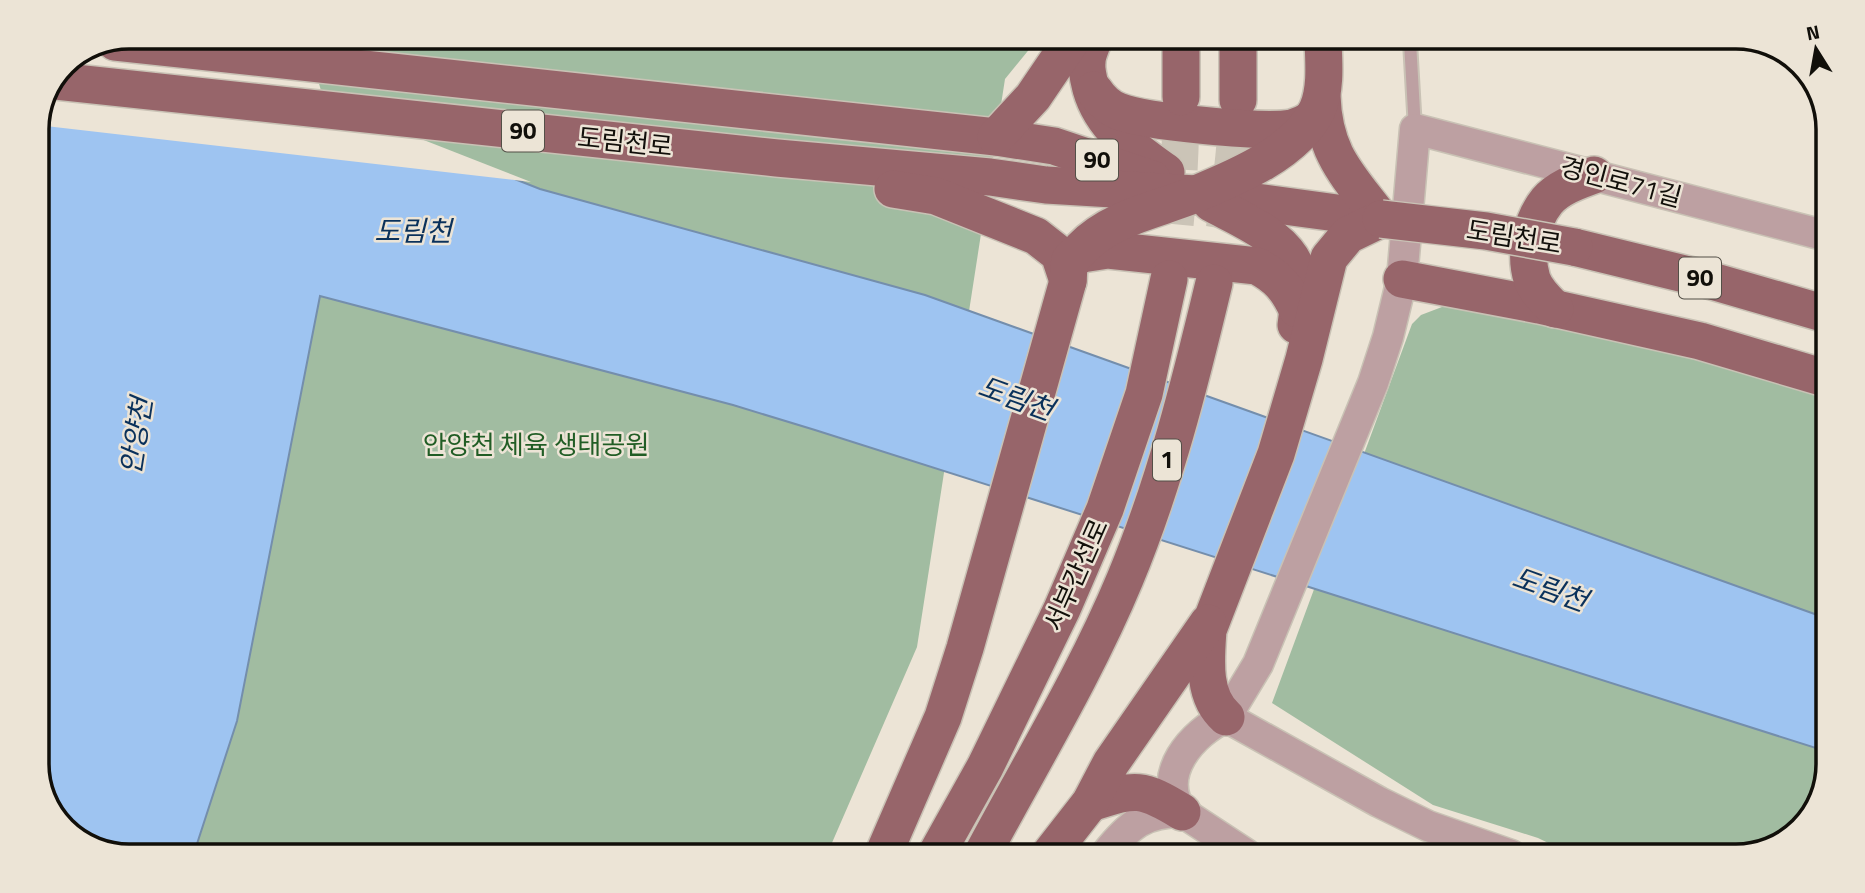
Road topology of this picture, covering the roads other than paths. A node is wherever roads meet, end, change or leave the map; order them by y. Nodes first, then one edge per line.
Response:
1 (180, 49) edge
2 (1066, 49) edge
3 (1091, 49) edge
4 (1181, 49) edge
5 (1238, 49) edge
6 (1322, 49) edge
7 (1410, 49) edge
8 (1089, 80) junction
9 (64, 82) edge
10 (1181, 97) tunnel mouth
11 (1238, 100) tunnel mouth
12 (1317, 107) junction
13 (1415, 128) junction
14 (996, 137) junction
15 (777, 158) junction
16 (1594, 175) junction
17 (1196, 194) junction
18 (1381, 219) junction
19 (1816, 225) edge
20 (1069, 271) junction
21 (1169, 279) tunnel mouth
22 (1402, 279) junction
23 (1214, 283) tunnel mouth
24 (1555, 309) junction
25 (1298, 310) junction
26 (1816, 311) edge
27 (1304, 359) junction
28 (1816, 375) edge
29 (1213, 616) junction
30 (1226, 717) junction
31 (1090, 803) junction
32 (1182, 813) junction
33 (888, 844) edge
34 (942, 844) edge
35 (988, 844) edge
36 (1058, 844) edge
37 (1114, 844) edge
38 (1230, 844) edge
39 (1480, 844) edge

1 - 14 main road, 도림천로 / 90
2 - 14 main road
3 - 8 main road
4 - 10 main road
5 - 11 main road
6 - 12 main road
7 - 13 lane
8 - 12 main road
8 - 17 main road
9 - 15 main road, 도림천로 / 90
12 - 17 main road
12 - 18 main road
13 - 16 street, 경인로71길
13 - 22 street
14 - 17 main road, 도림천로 / 90
15 - 17 main road, 도림천로 / 90
15 - 20 main road
16 - 19 street, 경인로71길
16 - 24 main road
17 - 18 main road, 도림천로 / 90
17 - 20 main road
17 - 25 main road
18 - 26 main road, 도림천로 / 90, bridge
18 - 27 main road
20 - 25 main road
20 - 33 main road
21 - 34 main road, 서부간선로 / 1
22 - 24 main road
22 - 30 street
23 - 35 main road, 서부간선로 / 1
24 - 28 main road
25 - 27 main road
27 - 29 main road
29 - 30 main road
29 - 31 main road
30 - 32 street
30 - 39 street
31 - 32 main road
31 - 36 main road
32 - 37 street
32 - 38 street

